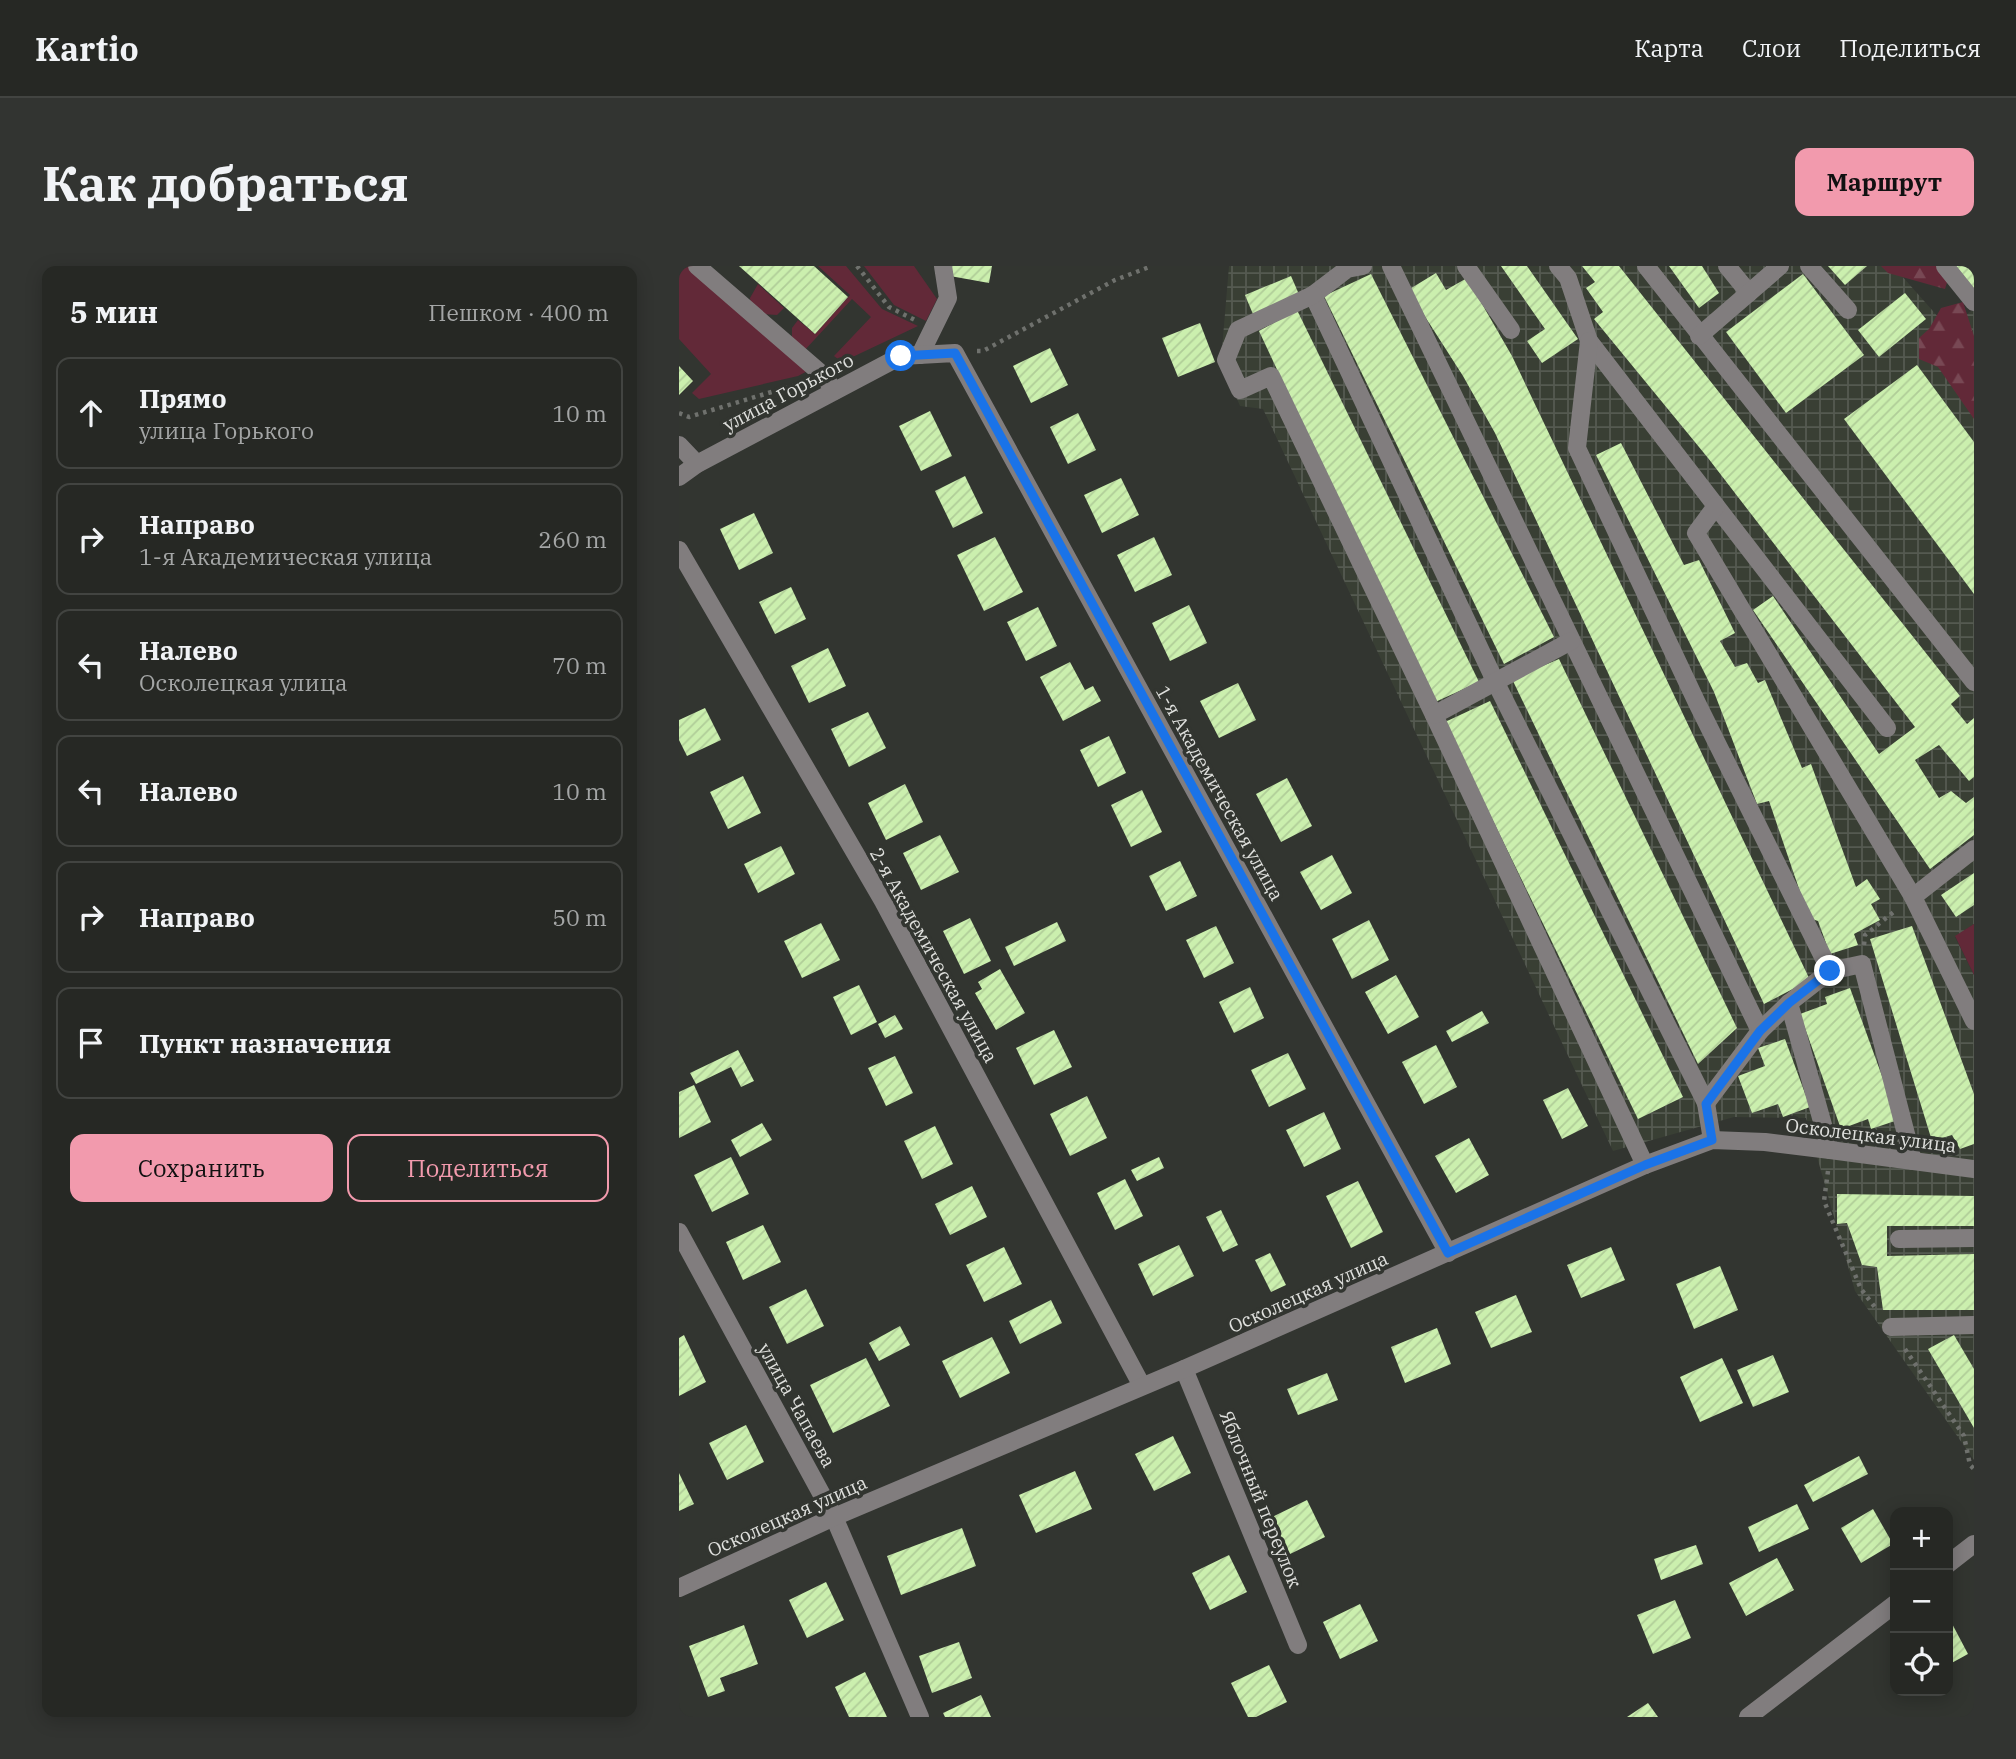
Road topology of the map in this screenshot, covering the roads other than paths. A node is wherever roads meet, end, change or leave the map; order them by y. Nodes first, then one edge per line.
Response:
1 (697, 266) edge
2 (943, 266) edge
3 (1363, 266) edge
4 (1391, 266) edge
5 (1466, 266) edge
6 (1558, 266) edge
7 (1646, 266) edge
8 (1727, 266) edge
9 (1780, 266) edge
10 (1809, 266) edge
11 (1945, 266) edge
12 (1749, 293) junction
13 (1313, 295) junction
14 (1974, 302) edge
15 (1848, 310) dead end
16 (1511, 330) dead end
17 (1699, 336) junction
18 (1589, 341) junction
19 (955, 353) joint
20 (920, 355) junction
21 (834, 391) junction
22 (679, 445) edge
23 (697, 464) junction
24 (679, 477) edge
25 (1716, 506) junction
26 (679, 550) edge
27 (1571, 641) junction
28 (1974, 682) edge
29 (1496, 683) junction
30 (1434, 715) junction
31 (1887, 728) dead end
32 (1974, 849) edge
33 (1913, 897) junction
34 (1830, 971) junction
35 (1789, 1003) junction
36 (1974, 1021) edge
37 (1760, 1031) junction
38 (1706, 1104) junction
39 (1712, 1140) junction
40 (1830, 1150) junction
41 (1913, 1161) junction
42 (1645, 1165) junction
43 (1974, 1169) edge
44 (679, 1233) edge
45 (1974, 1238) edge
46 (1899, 1239) dead end
47 (1448, 1253) junction
48 (1974, 1325) edge
49 (1891, 1327) dead end
50 (1184, 1369) junction
51 (1142, 1386) junction
52 (834, 1517) junction
53 (1974, 1544) edge
54 (1953, 1560) edge
55 (679, 1588) edge
56 (1890, 1608) edge
57 (1298, 1645) dead end
58 (920, 1717) edge
59 (1748, 1717) edge

1 - 21 street
2 - 20 street
3 - 13 street
4 - 27 street
5 - 16 street
6 - 18 street
7 - 17 street
8 - 12 street
9 - 12 street
10 - 15 street
11 - 14 street
12 - 17 street
13 - 29 street
13 - 30 street
17 - 28 street
18 - 25 street
18 - 34 street
19 - 20 street, улица Горького
19 - 47 street, 1-я Академическая улица
20 - 21 street, улица Горького
21 - 23 street, улица Горького
22 - 23 street
23 - 24 street, улица Горького
25 - 31 street
25 - 33 street
26 - 51 street, 2-я Академическая улица
27 - 29 street
27 - 37 street
29 - 30 street
29 - 38 street
30 - 42 street
32 - 33 street
33 - 36 street
34 - 35 street
34 - 41 street
35 - 37 street
35 - 40 street
37 - 38 street
38 - 39 street
39 - 40 street, Осколецкая улица
39 - 42 street, Осколецкая улица
40 - 41 street, Осколецкая улица
41 - 43 street, Осколецкая улица
42 - 47 street, Осколецкая улица
44 - 52 street, улица Чапаева
45 - 46 street
47 - 50 street, Осколецкая улица
48 - 49 street
50 - 51 street, Осколецкая улица
50 - 57 street, Яблочный переулок
51 - 52 street, Осколецкая улица
52 - 55 street, Осколецкая улица
52 - 58 street, улица Чапаева
53 - 54 street
56 - 59 street

